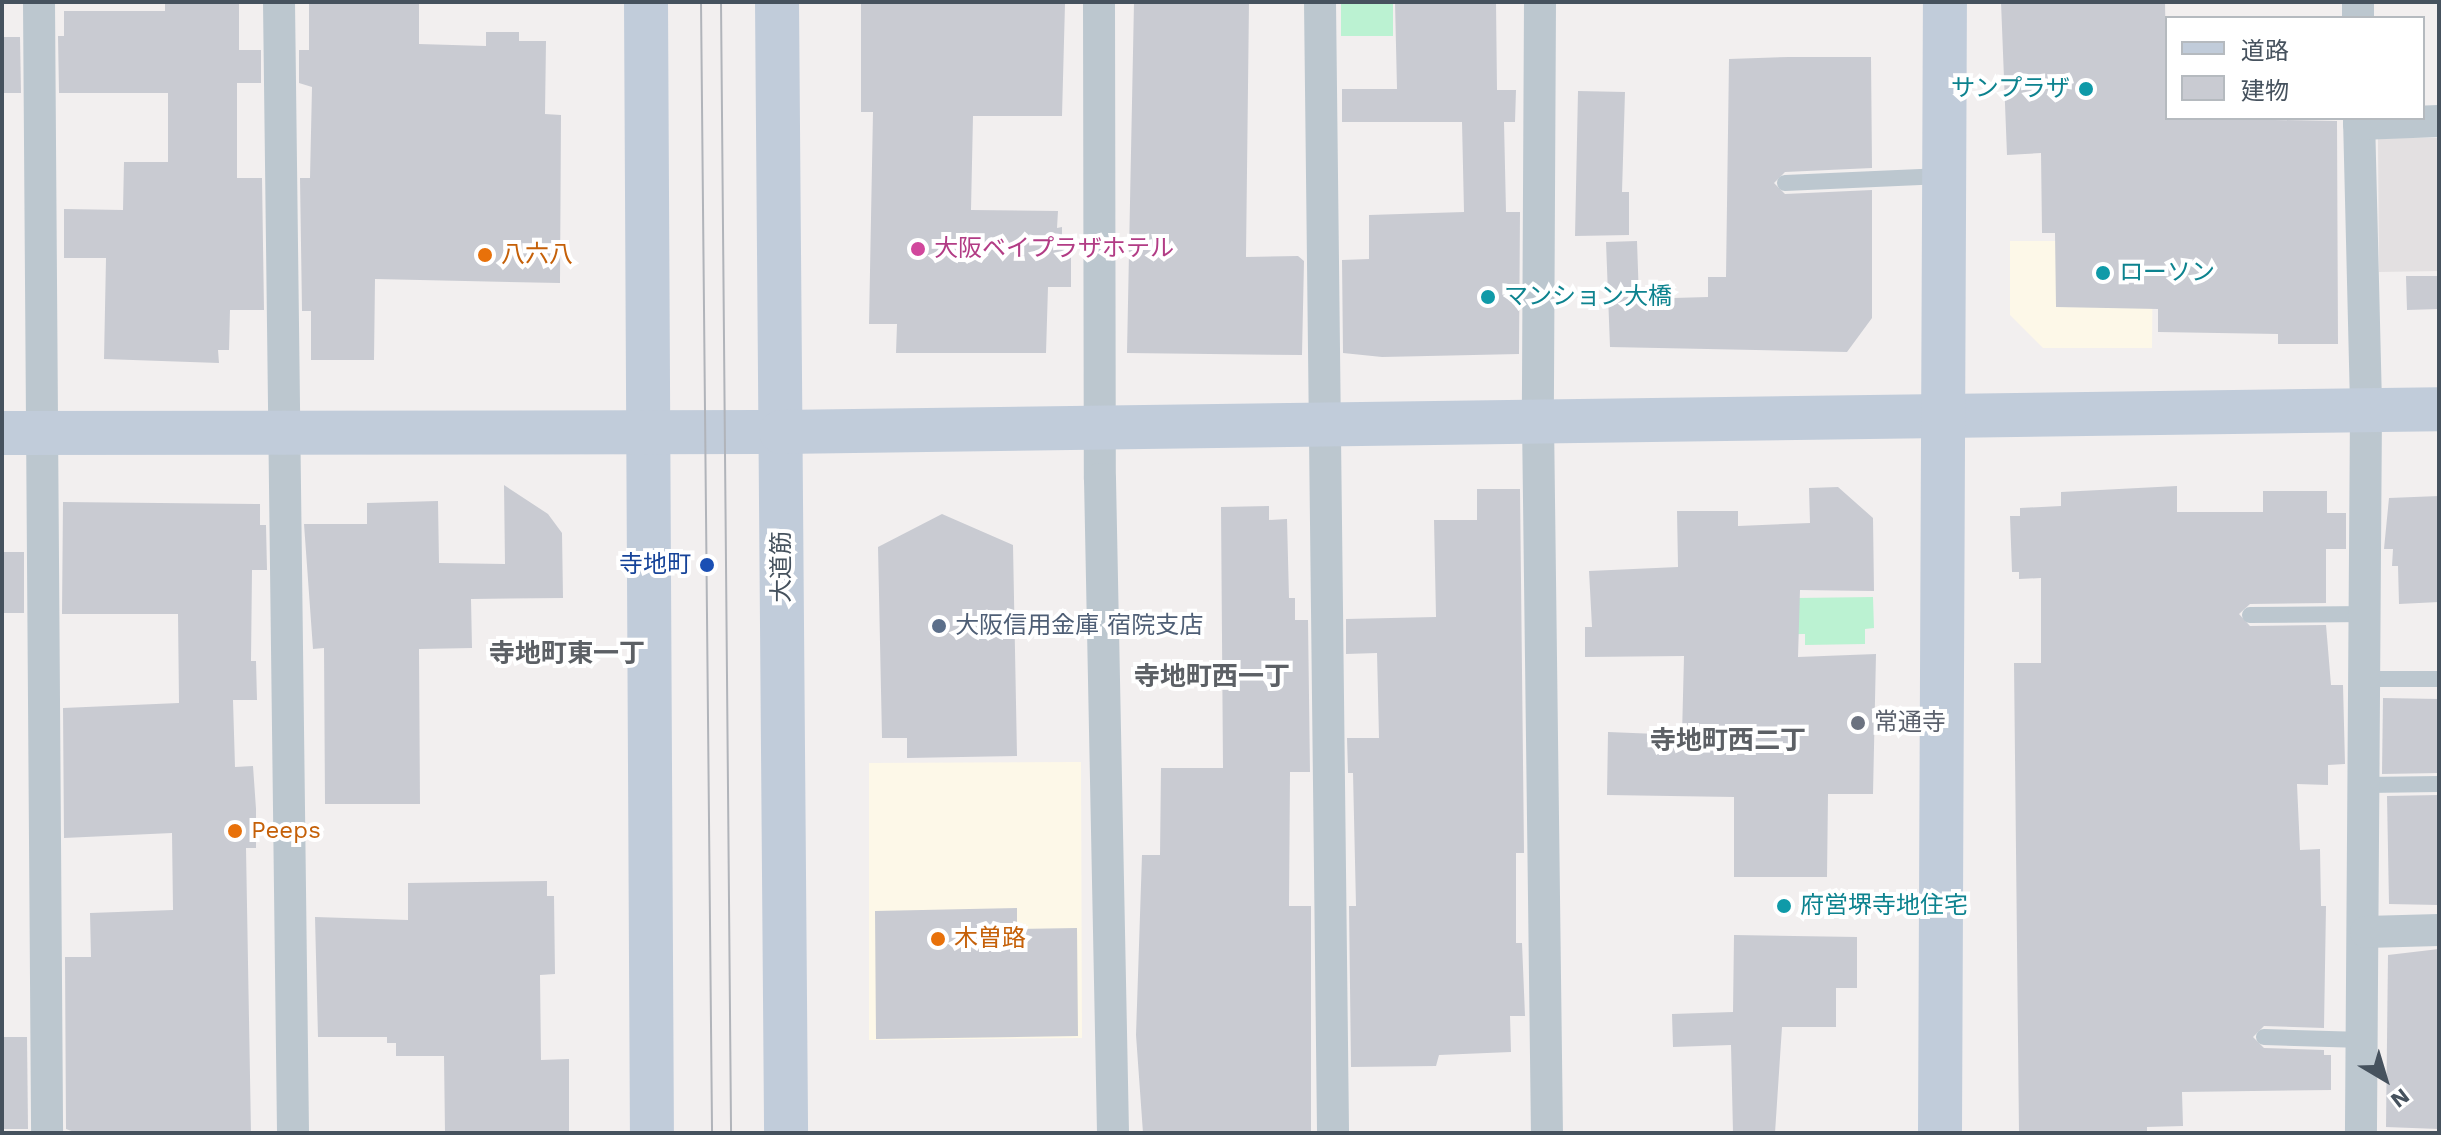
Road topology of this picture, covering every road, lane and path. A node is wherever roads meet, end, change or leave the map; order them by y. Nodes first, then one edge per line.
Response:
1 (39, 2) edge
2 (279, 2) edge
3 (646, 2) edge
4 (777, 2) edge
5 (1099, 2) edge
6 (1320, 2) edge
7 (1540, 2) edge
8 (1945, 2) edge
9 (2359, 121) edge
10 (2439, 121) edge
11 (1945, 176) junction
12 (1785, 183) dead end
13 (2439, 409) edge
14 (2366, 410) junction
15 (1946, 419) junction
16 (1538, 420) junction
17 (1327, 423) junction
18 (1100, 425) junction
19 (781, 432) junction
20 (23, 433) edge
21 (286, 433) junction
22 (650, 433) junction
23 (2366, 614) junction
24 (2250, 615) dead end
25 (2366, 679) junction
26 (2439, 679) edge
27 (2439, 784) edge
28 (2366, 785) junction
29 (2439, 930) edge
30 (2366, 932) junction
31 (2264, 1037) dead end
32 (2363, 1040) junction
33 (47, 1133) edge
34 (293, 1133) edge
35 (652, 1133) edge
36 (786, 1133) edge
37 (1113, 1133) edge
38 (1333, 1133) edge
39 (1547, 1133) edge
40 (1940, 1133) edge
41 (2361, 1133) edge

1 - 20 street
2 - 21 street
3 - 22 street
4 - 19 street, 大道筋
5 - 18 street
6 - 17 street
7 - 16 street
8 - 11 street
9 - 10 street
9 - 14 street
11 - 12 lane
11 - 15 street
13 - 14 street
14 - 15 street
14 - 23 street
15 - 16 street
15 - 40 street
16 - 17 street
16 - 39 street
17 - 18 street
17 - 38 street
18 - 19 street
18 - 37 street
19 - 22 street
19 - 36 street, 大道筋
20 - 21 street
20 - 33 street
21 - 22 street
21 - 34 street
22 - 35 street
23 - 24 lane
23 - 25 street
25 - 26 lane
25 - 28 street
27 - 28 lane
28 - 30 street
29 - 30 street
30 - 32 street
31 - 32 lane
32 - 41 street

